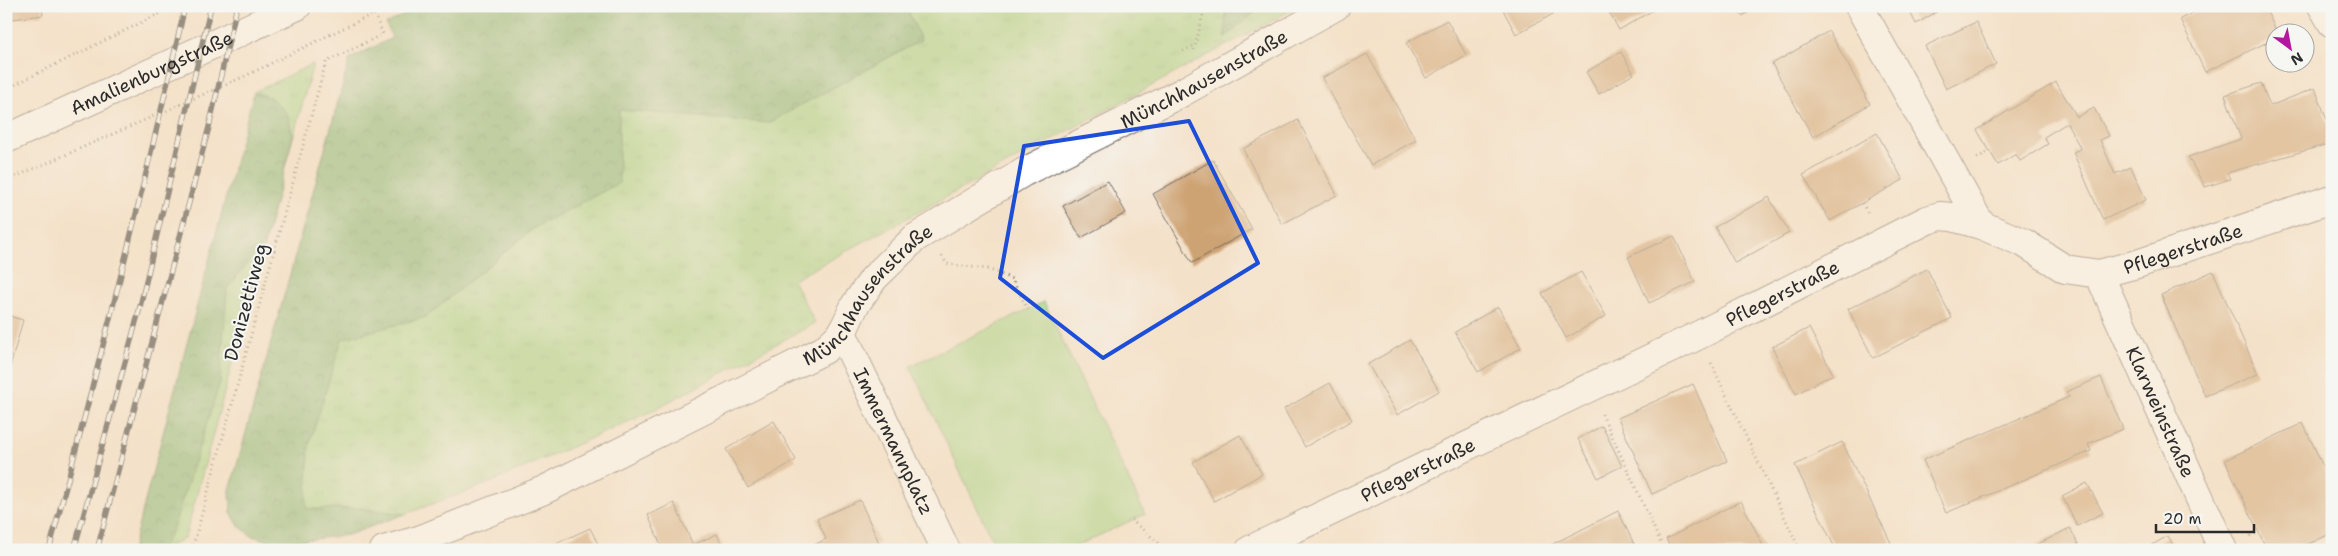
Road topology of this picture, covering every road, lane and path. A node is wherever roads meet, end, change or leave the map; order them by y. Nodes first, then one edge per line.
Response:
1 (175, 6) edge
2 (297, 6) edge
3 (389, 6) edge
4 (1336, 6) edge
5 (1859, 6) edge
6 (2322, 6) edge
7 (374, 14) junction
8 (2332, 23) edge
9 (1196, 44) dead end
10 (1183, 51) dead end
11 (6, 89) edge
12 (6, 139) edge
13 (6, 181) edge
14 (2332, 199) edge
15 (1981, 225) junction
16 (927, 231) junction
17 (2099, 274) junction
18 (1028, 310) dead end
19 (842, 333) junction
20 (1697, 336) junction
21 (1590, 387) junction
22 (1131, 520) dead end
23 (192, 550) edge
24 (384, 550) edge
25 (946, 550) edge
26 (1167, 550) edge
27 (1250, 550) edge
28 (1664, 550) edge
29 (1800, 550) edge
30 (2223, 550) edge

1 - 11 path
2 - 12 street, Amalienburgstraße
3 - 7 path
4 - 16 street, Münchhausenstraße
5 - 15 street
6 - 8 street
7 - 13 path
7 - 23 path, Donizettiweg
9 - 10 path
14 - 17 street, Pflegerstraße
15 - 17 street, Pflegerstraße
15 - 20 street, Pflegerstraße
16 - 18 path
16 - 19 street, Münchhausenstraße
17 - 30 street, Klarweinstraße
19 - 24 street, Münchhausenstraße
19 - 25 street, Immermannplatz
20 - 21 street, Pflegerstraße
20 - 29 path
21 - 27 street, Pflegerstraße
21 - 28 path
22 - 26 path

